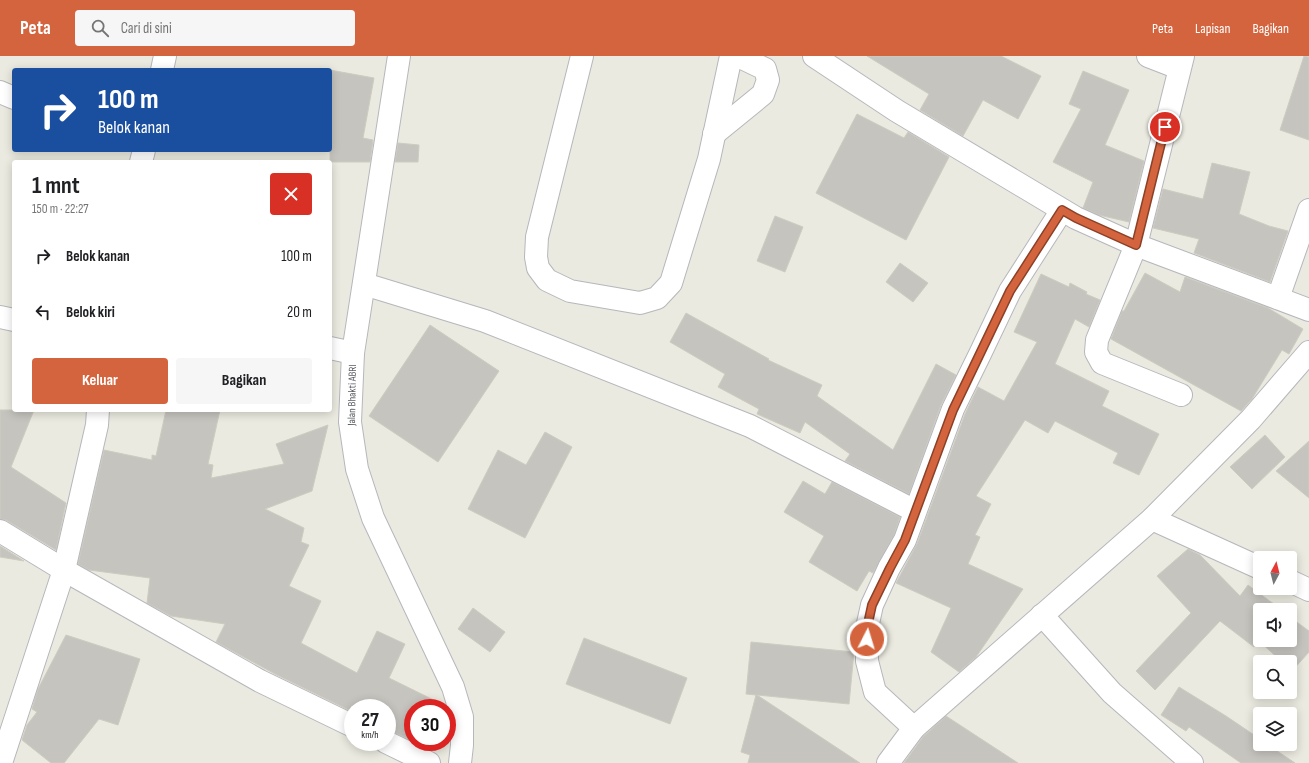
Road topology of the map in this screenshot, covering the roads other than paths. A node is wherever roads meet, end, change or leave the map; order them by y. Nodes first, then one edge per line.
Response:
1 (165, 56) edge
2 (399, 56) edge
3 (582, 56) edge
4 (730, 56) edge
5 (738, 56) edge
6 (814, 56) edge
7 (1148, 56) edge
8 (1181, 62) edge
9 (162, 68) edge
10 (0, 92) edge
11 (12, 97) edge
12 (714, 134) junction
13 (1062, 210) junction
14 (1309, 210) edge
15 (1136, 245) junction
16 (364, 284) junction
17 (1278, 298) junction
18 (1309, 310) edge
19 (0, 317) edge
20 (12, 320) edge
21 (332, 348) edge
22 (1309, 352) edge
23 (353, 353) junction
24 (1181, 395) dead end
25 (98, 412) edge
26 (915, 511) junction
27 (1152, 519) junction
28 (0, 531) edge
29 (1253, 565) edge
30 (64, 570) junction
31 (1297, 584) edge
32 (1309, 590) edge
33 (1042, 615) junction
34 (344, 722) edge
35 (914, 728) junction
36 (396, 747) edge
37 (1, 763) edge
38 (430, 763) edge
39 (460, 763) edge
40 (888, 763) edge
41 (1192, 763) edge

1 - 9 street
2 - 16 street, Jalan Bhakti ABRI
3 - 12 street
4 - 12 street
5 - 12 street
6 - 13 street
7 - 8 street
8 - 15 street
10 - 11 street
13 - 15 street
13 - 26 street
14 - 17 street
15 - 17 street
15 - 24 street
16 - 23 street, Jalan Bhakti ABRI
16 - 26 street
17 - 18 street
19 - 20 street
21 - 23 street
22 - 27 street
23 - 39 street, Jalan Bhakti ABRI
25 - 30 street
26 - 35 street
27 - 29 street
27 - 33 street
28 - 30 street
30 - 34 street
30 - 37 street
31 - 32 street
33 - 35 street
33 - 41 street
35 - 40 street
36 - 38 street

